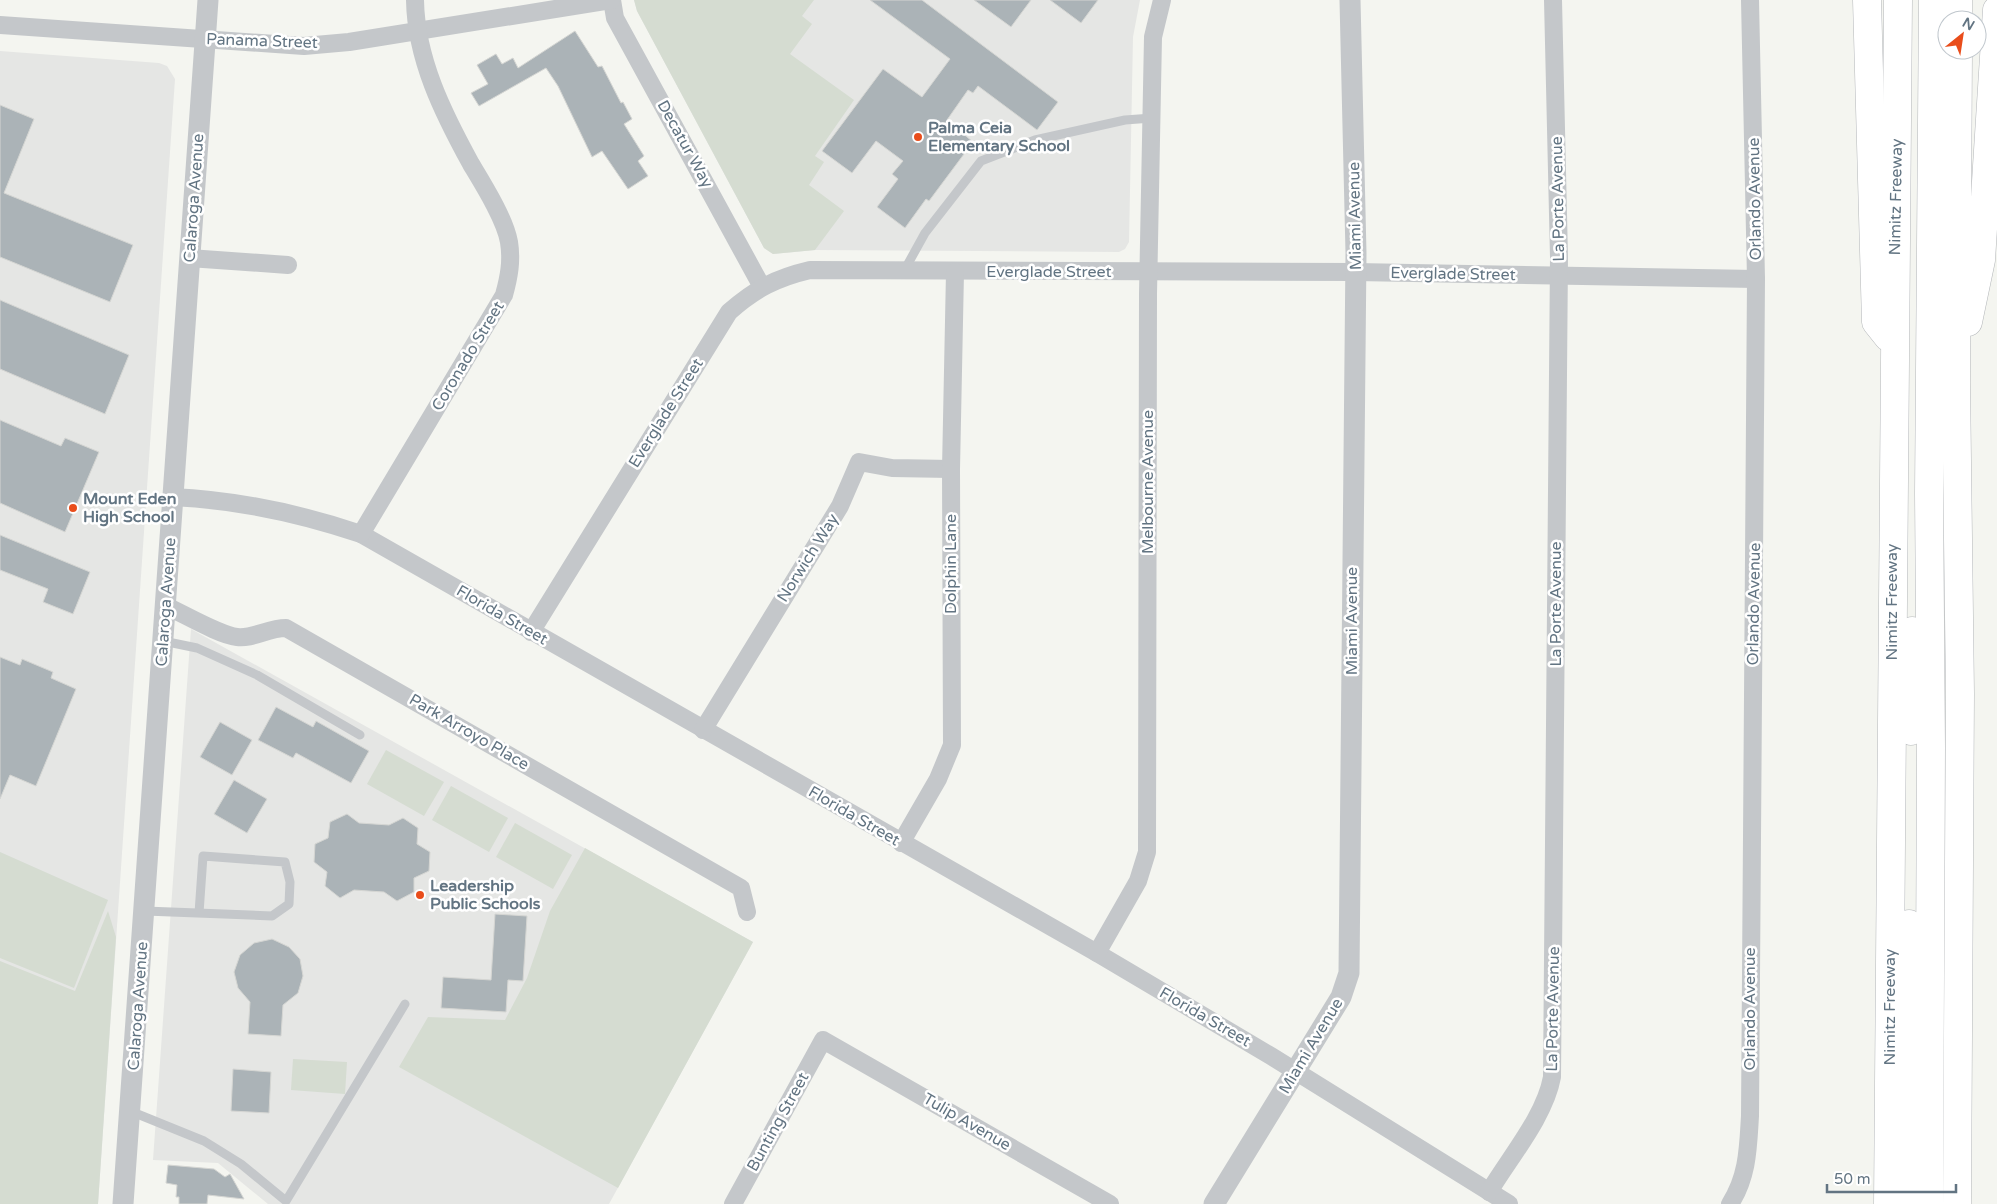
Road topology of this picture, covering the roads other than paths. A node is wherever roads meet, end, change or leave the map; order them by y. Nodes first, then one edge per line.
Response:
1 (208, 0) edge
2 (415, 0) edge
3 (611, 0) edge
4 (1162, 0) edge
5 (1350, 0) edge
6 (1553, 0) edge
7 (1750, 0) edge
8 (1868, 0) edge
9 (1898, 0) edge
10 (1933, 0) edge
11 (1997, 10) edge
12 (0, 24) edge
13 (418, 30) junction
14 (206, 39) junction
15 (1958, 60) edge
16 (1152, 118) junction
17 (1896, 221) junction
18 (189, 258) junction
19 (288, 265) dead end
20 (904, 271) junction
21 (955, 272) junction
22 (1356, 272) junction
23 (1149, 273) junction
24 (1559, 276) junction
25 (1756, 279) junction
26 (762, 287) junction
27 (1894, 343) junction
28 (1956, 383) junction
29 (951, 469) junction
30 (172, 496) junction
31 (361, 534) junction
32 (166, 606) junction
33 (531, 632) junction
34 (164, 641) junction
35 (1960, 694) junction
36 (703, 730) junction
37 (360, 735) dead end
38 (1931, 747) junction
39 (901, 843) junction
40 (145, 911) junction
41 (747, 912) dead end
42 (199, 913) junction
43 (1096, 953) junction
44 (406, 1004) dead end
45 (823, 1040) joint
46 (1295, 1072) junction
47 (130, 1110) junction
48 (1489, 1192) junction
49 (123, 1204) edge
50 (733, 1204) edge
51 (1110, 1204) edge
52 (1214, 1204) edge
53 (1509, 1204) edge
54 (1730, 1204) edge
55 (1888, 1204) edge
56 (1909, 1204) edge
57 (1929, 1204) edge
58 (1957, 1204) edge

1 - 14 street, Calaroga Avenue
2 - 13 street, Coronado Street
3 - 13 street, Panama Street
3 - 26 street, Decatur Way
4 - 16 street, Melbourne Avenue
5 - 22 street, Miami Avenue
6 - 24 street, La Porte Avenue
7 - 25 street, Orlando Avenue
8 - 27 highway
9 - 17 highway, Nimitz Freeway
10 - 38 highway
11 - 28 highway
12 - 14 street, Panama Street
13 - 14 street, Panama Street
13 - 31 street, Coronado Street
14 - 18 street, Calaroga Avenue
15 - 28 highway
16 - 20 lane
16 - 23 street, Melbourne Avenue
17 - 27 highway, Nimitz Freeway
17 - 56 highway
18 - 19 street
18 - 30 street, Calaroga Avenue
20 - 21 street, Everglade Street
20 - 26 street, Everglade Street
21 - 23 street, Everglade Street
21 - 29 street, Dolphin Lane
22 - 23 street, Everglade Street
22 - 24 street, Everglade Street
22 - 46 street, Miami Avenue
23 - 43 street, Melbourne Avenue
24 - 25 street, Everglade Street
24 - 48 street, La Porte Avenue
25 - 54 street, Orlando Avenue
26 - 33 street, Everglade Street
27 - 55 highway, Nimitz Freeway
28 - 35 highway
29 - 36 street, Norwich Way
29 - 39 street, Dolphin Lane
30 - 31 street, Florida Street
30 - 32 street, Calaroga Avenue
31 - 33 street, Florida Street
32 - 34 street, Calaroga Avenue
32 - 41 street, Park Arroyo Place
33 - 36 street, Florida Street
34 - 37 lane
34 - 40 street, Calaroga Avenue
35 - 38 highway
35 - 58 highway
36 - 39 street, Florida Street
38 - 57 highway
39 - 43 street, Florida Street
40 - 42 lane
40 - 47 street, Calaroga Avenue
42 - 42 lane
43 - 46 street, Florida Street
44 - 47 lane
45 - 50 street, Bunting Street
45 - 51 street, Tulip Avenue
46 - 48 street, Florida Street
46 - 52 street, Miami Avenue
47 - 49 street, Calaroga Avenue
48 - 53 street, Florida Street

